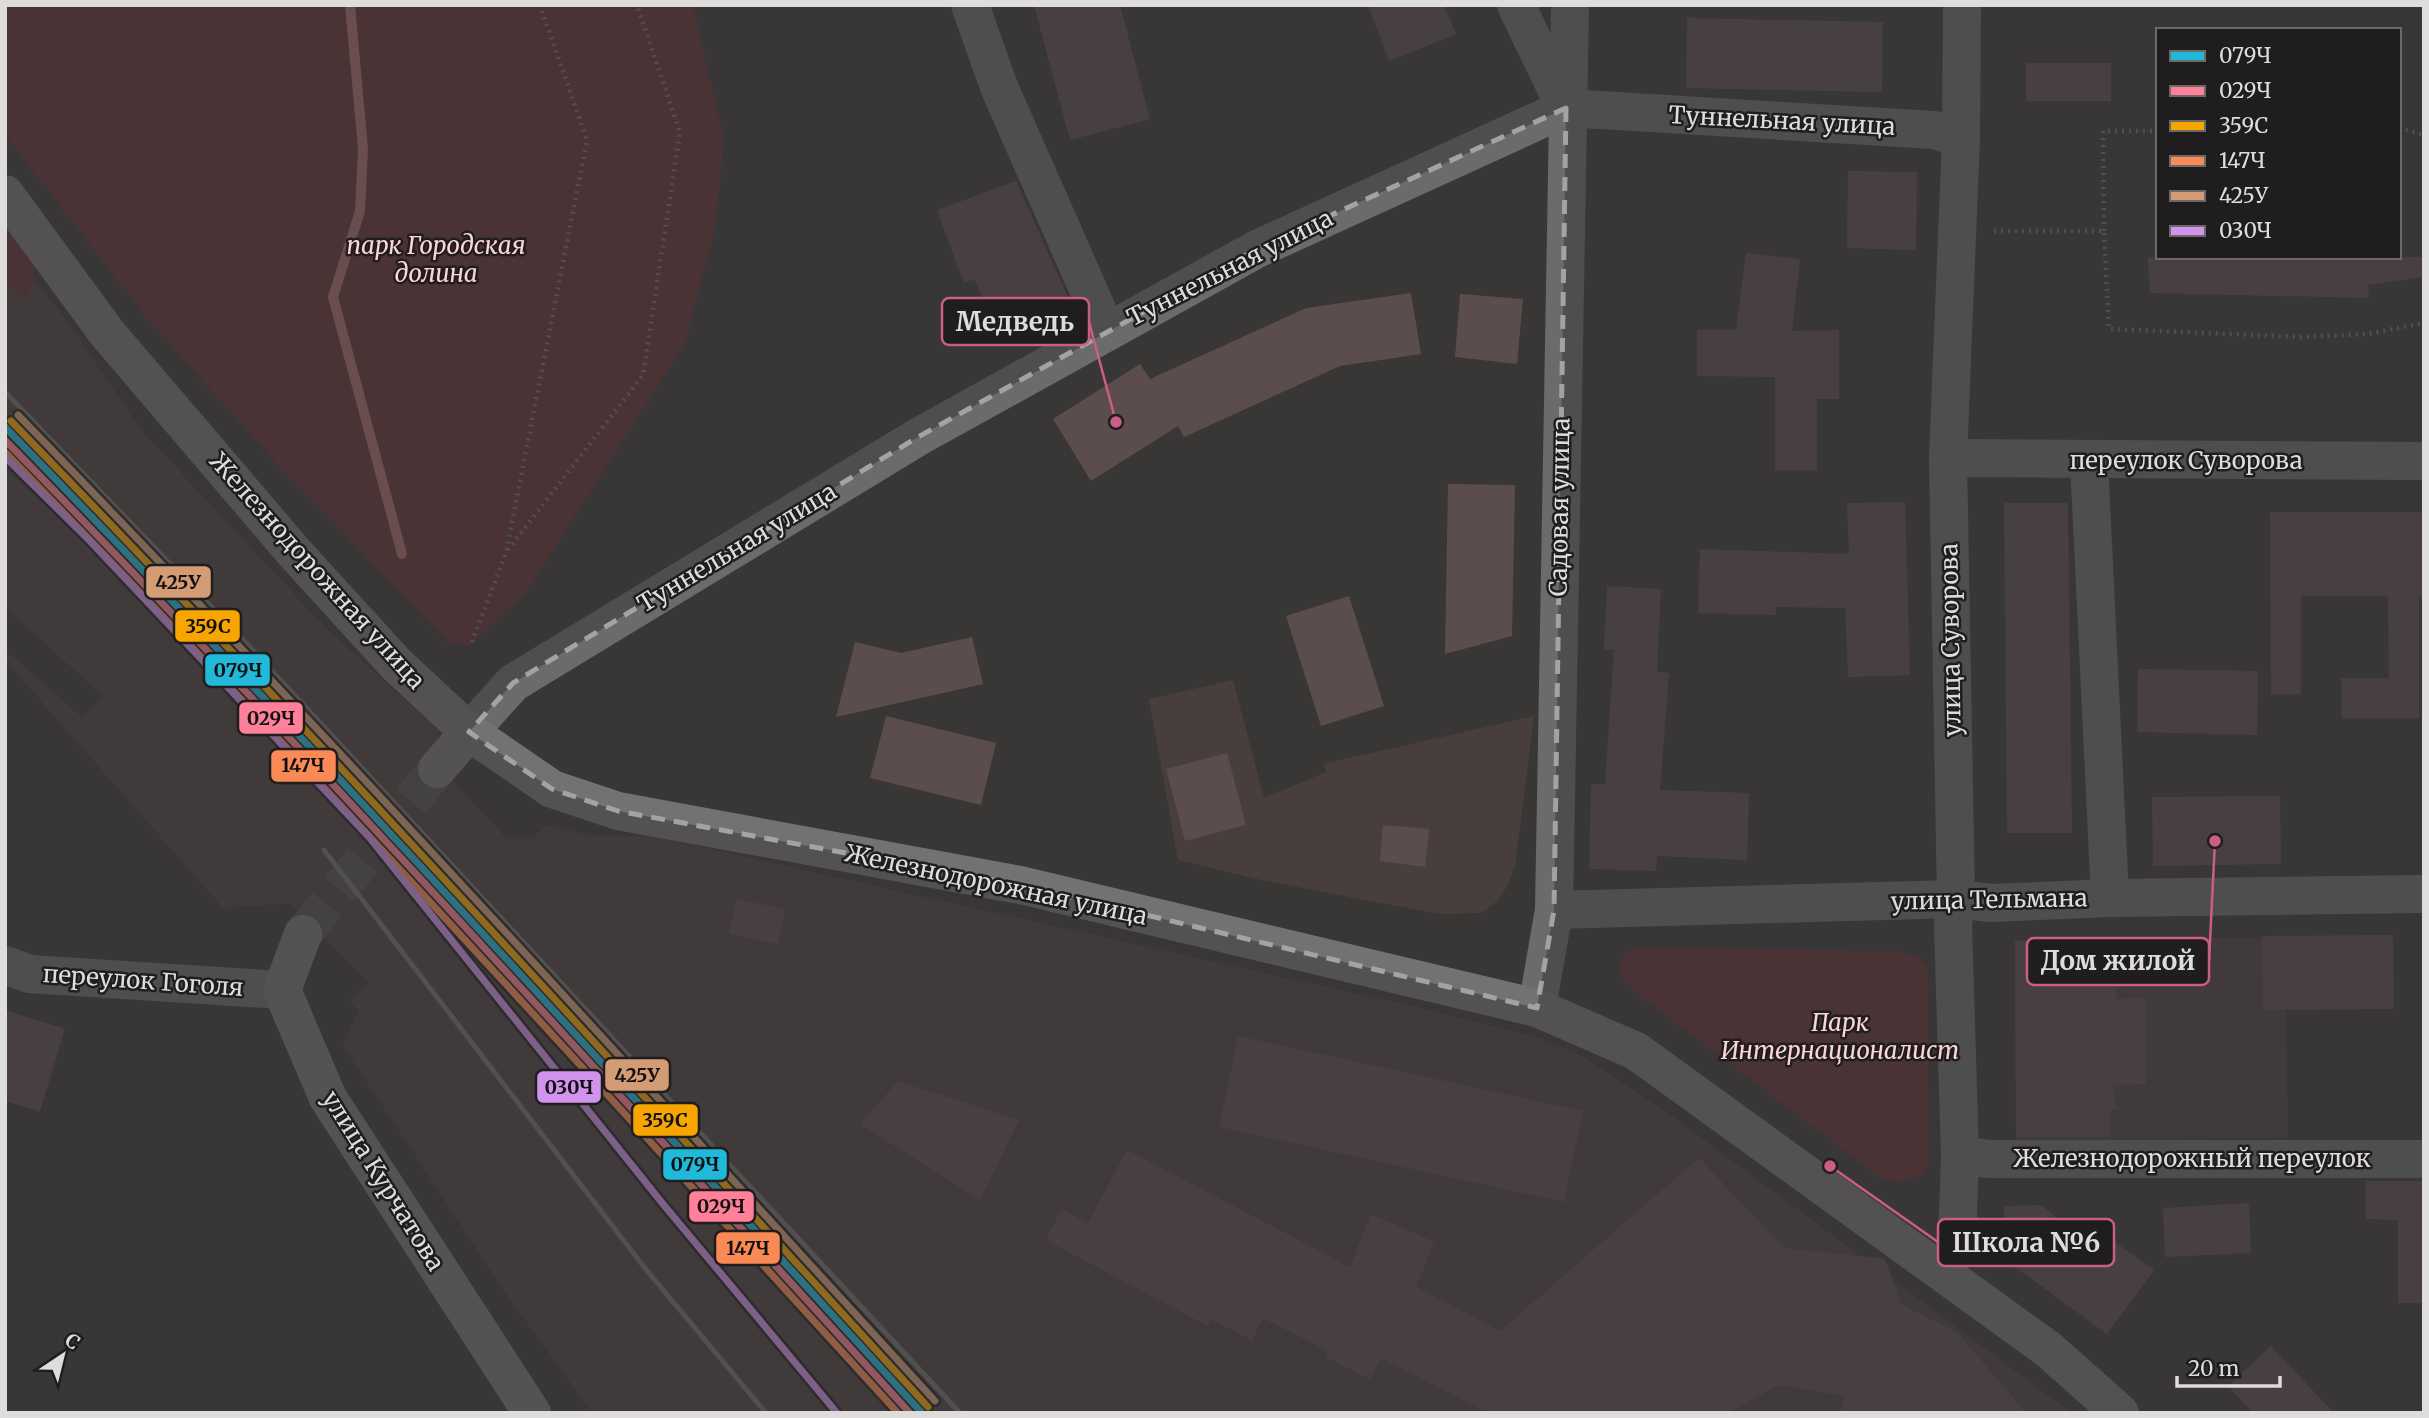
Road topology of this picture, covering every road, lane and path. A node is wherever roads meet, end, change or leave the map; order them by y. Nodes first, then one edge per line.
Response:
1 (540, 5) edge
2 (637, 5) edge
3 (970, 5) edge
4 (1516, 5) edge
5 (1570, 5) edge
6 (1962, 5) edge
7 (1566, 108) junction
8 (2401, 129) edge
9 (2156, 131) edge
10 (2424, 135) edge
11 (1961, 138) junction
12 (5, 194) edge
13 (1987, 231) dead end
14 (2104, 231) junction
15 (2424, 323) edge
16 (1107, 332) junction
17 (1948, 458) junction
18 (2089, 461) junction
19 (2424, 461) edge
20 (506, 553) junction
21 (472, 642) dead end
22 (469, 732) junction
23 (437, 769) tunnel mouth
24 (2424, 894) edge
25 (2110, 898) junction
26 (1956, 899) junction
27 (1553, 910) junction
28 (303, 934) tunnel mouth
29 (5, 965) edge
30 (282, 990) junction
31 (1537, 1008) junction
32 (1959, 1156) junction
33 (2424, 1159) edge
34 (1943, 1272) junction
35 (533, 1413) edge
36 (2120, 1413) edge

1 - 20 path
2 - 20 path
3 - 16 street
4 - 7 street
5 - 7 street, Садовая улица
6 - 11 street, улица Суворова
7 - 11 street, Туннельная улица
7 - 16 street, Туннельная улица
7 - 27 street, Садовая улица
8 - 10 path
9 - 14 path
11 - 17 street, улица Суворова
12 - 22 highway, Железнодорожная улица
13 - 14 path
14 - 15 path
16 - 22 street, Туннельная улица
17 - 18 street, переулок Суворова
17 - 26 street, улица Суворова
18 - 19 street, переулок Суворова
18 - 25 street
20 - 21 path
22 - 23 main road
22 - 31 highway, Железнодорожная улица
24 - 25 street, улица Тельмана
25 - 26 street, улица Тельмана
26 - 27 street, улица Тельмана
26 - 32 street, улица Суворова
27 - 31 street, Садовая улица
28 - 30 main road
29 - 30 street, переулок Гоголя
30 - 35 main road, улица Курчатова
31 - 34 highway, Железнодорожная улица
32 - 33 street, Железнодорожный переулок
32 - 34 street, улица Суворова
34 - 36 highway, Железнодорожная улица

